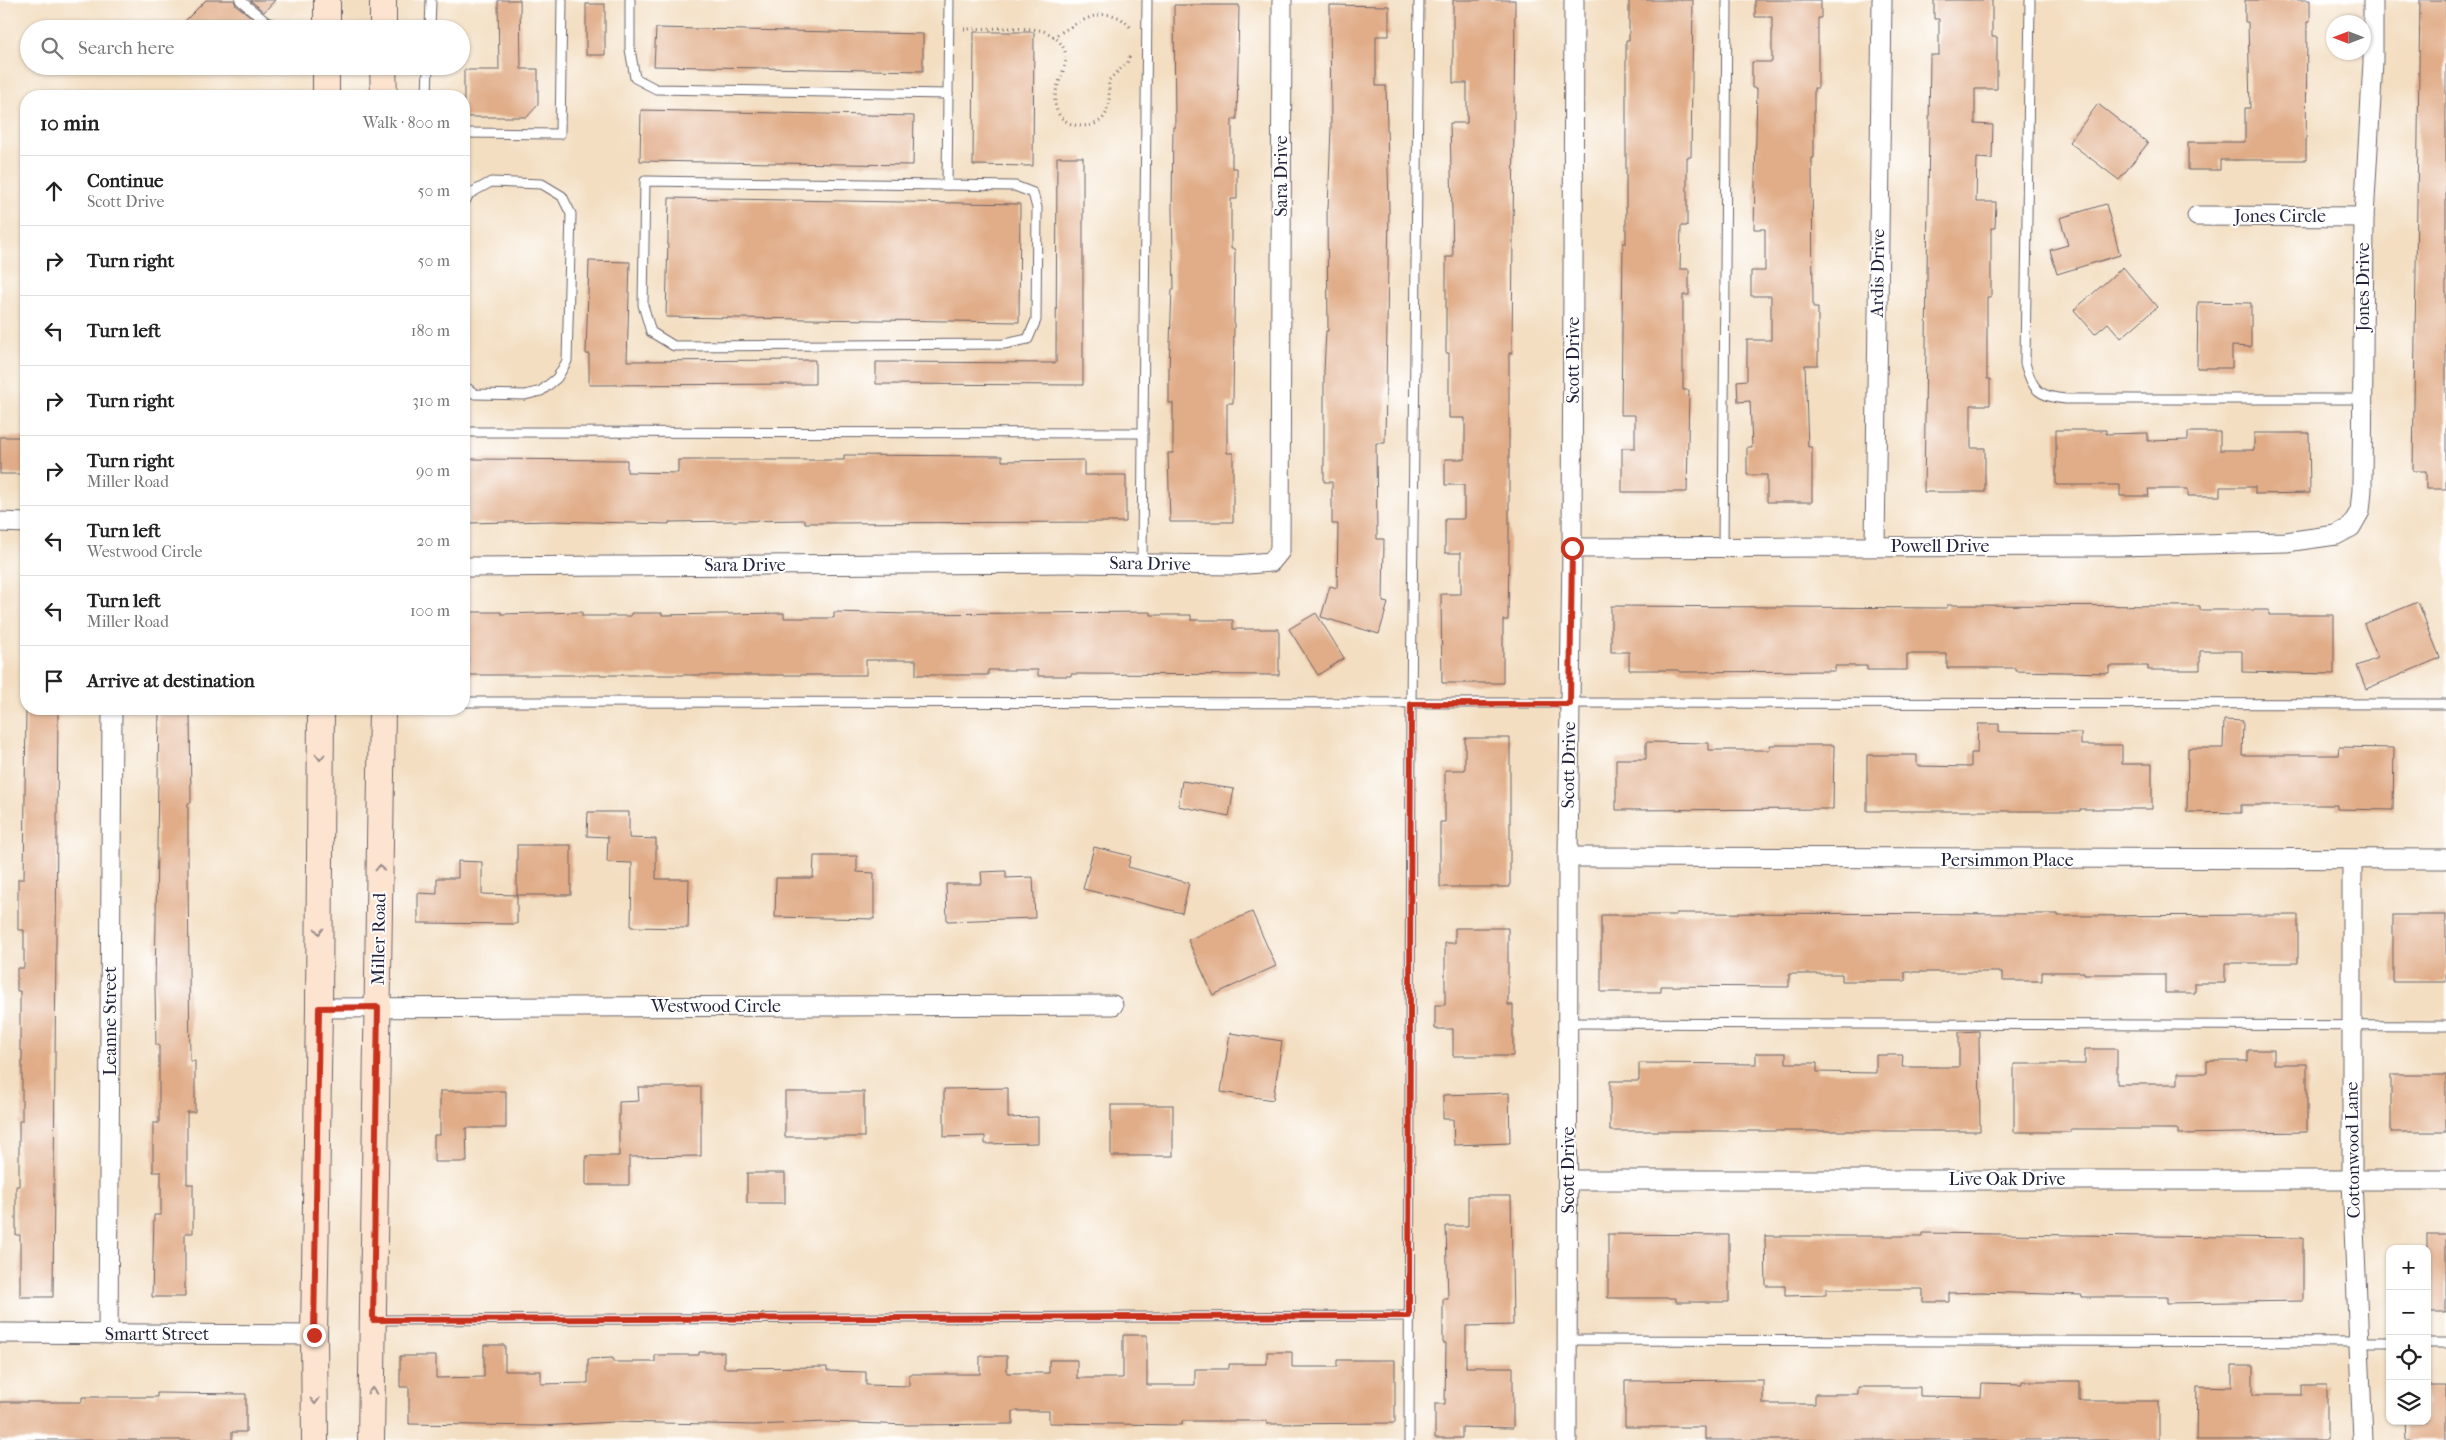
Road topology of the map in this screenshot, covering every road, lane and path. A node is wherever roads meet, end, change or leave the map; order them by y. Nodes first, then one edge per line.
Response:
1 (240, 0) edge
2 (327, 0) edge
3 (383, 0) edge
4 (431, 0) edge
5 (562, 0) edge
6 (630, 0) edge
7 (949, 0) edge
8 (1146, 0) edge
9 (1282, 0) edge
10 (1419, 0) edge
11 (1574, 0) edge
12 (1727, 0) edge
13 (1882, 0) edge
14 (2030, 0) edge
15 (2374, 0) edge
16 (1111, 9) dead end
17 (1085, 14) dead end
18 (264, 20) edge
19 (327, 20) edge
20 (383, 20) edge
21 (430, 20) edge
22 (949, 28) junction
23 (1131, 30) dead end
24 (1053, 37) junction
25 (1132, 51) dead end
26 (326, 75) edge
27 (384, 75) edge
28 (428, 75) edge
29 (326, 90) edge
30 (384, 90) edge
31 (427, 90) edge
32 (948, 94) junction
33 (470, 133) edge
34 (947, 185) junction
35 (470, 191) edge
36 (2197, 216) dead end
37 (2364, 217) junction
38 (470, 390) edge
39 (2362, 399) junction
40 (470, 432) edge
41 (1143, 433) junction
42 (0, 522) edge
43 (20, 523) edge
44 (2308, 539) joint
45 (1874, 546) junction
46 (1723, 547) junction
47 (1572, 548) junction
48 (1142, 564) junction
49 (470, 567) edge
50 (470, 702) edge
51 (1411, 704) junction
52 (1570, 704) junction
53 (2446, 704) edge
54 (112, 715) edge
55 (320, 715) edge
56 (382, 715) edge
57 (1568, 857) junction
58 (2352, 860) junction
59 (2446, 860) edge
60 (1113, 1005) dead end
61 (378, 1007) junction
62 (319, 1008) junction
63 (1568, 1023) junction
64 (2352, 1026) junction
65 (2446, 1026) edge
66 (1568, 1180) junction
67 (2446, 1180) edge
68 (2352, 1181) junction
69 (1409, 1316) junction
70 (373, 1320) junction
71 (0, 1333) edge
72 (108, 1334) junction
73 (314, 1335) junction
74 (1567, 1340) junction
75 (2359, 1342) junction
76 (2386, 1342) edge
77 (2431, 1343) edge
78 (2446, 1343) edge
79 (315, 1440) edge
80 (372, 1440) edge
81 (1409, 1440) edge
82 (1567, 1440) edge
83 (2363, 1440) edge

1 - 18 lane
2 - 19 main road
3 - 20 main road
4 - 21 lane
5 - 33 lane
6 - 32 lane
7 - 22 lane
8 - 41 lane
9 - 48 street, Sara Drive
10 - 51 lane
11 - 47 street, Scott Drive
12 - 46 lane
13 - 45 street, Ardis Drive
14 - 39 lane
15 - 37 street, Jones Drive
16 - 23 path
17 - 24 path
22 - 24 path
22 - 32 lane
24 - 25 path
26 - 29 main road
27 - 30 main road
28 - 31 lane
32 - 34 lane
34 - 34 lane
35 - 38 lane
36 - 37 street, Jones Circle
37 - 39 street, Jones Drive
39 - 44 street, Jones Drive
40 - 41 lane
41 - 48 lane
42 - 43 street
44 - 45 street, Powell Drive
45 - 46 street, Powell Drive
46 - 47 street, Powell Drive
47 - 52 street, Scott Drive
48 - 49 street, Sara Drive
50 - 51 lane
51 - 52 lane
51 - 69 lane
52 - 53 lane
52 - 57 street, Scott Drive
54 - 72 street, Leanne Street
55 -> 62 main road
61 -> 56 main road, Miller Road
57 - 58 street, Persimmon Place
57 - 63 street, Scott Drive
58 - 59 street, Persimmon Place
58 - 64 street, Cottonwood Lane
60 - 61 street, Westwood Circle
61 - 62 street, Westwood Circle
61 - 70 main road, Miller Road
62 - 73 main road
63 - 64 lane
63 - 66 street, Scott Drive
64 - 65 lane
64 - 68 street, Cottonwood Lane
66 - 68 street, Live Oak Drive
66 - 74 street, Scott Drive
67 - 68 street, Live Oak Drive
68 - 75 street, Cottonwood Lane
69 - 70 lane
69 - 81 lane
80 -> 70 main road, Miller Road
71 - 72 street, Smartt Street
72 - 73 street, Smartt Street
73 -> 79 main road
74 - 75 lane
74 - 82 street, Scott Drive
75 - 76 lane
75 - 83 street, Cottonwood Lane
77 - 78 lane

